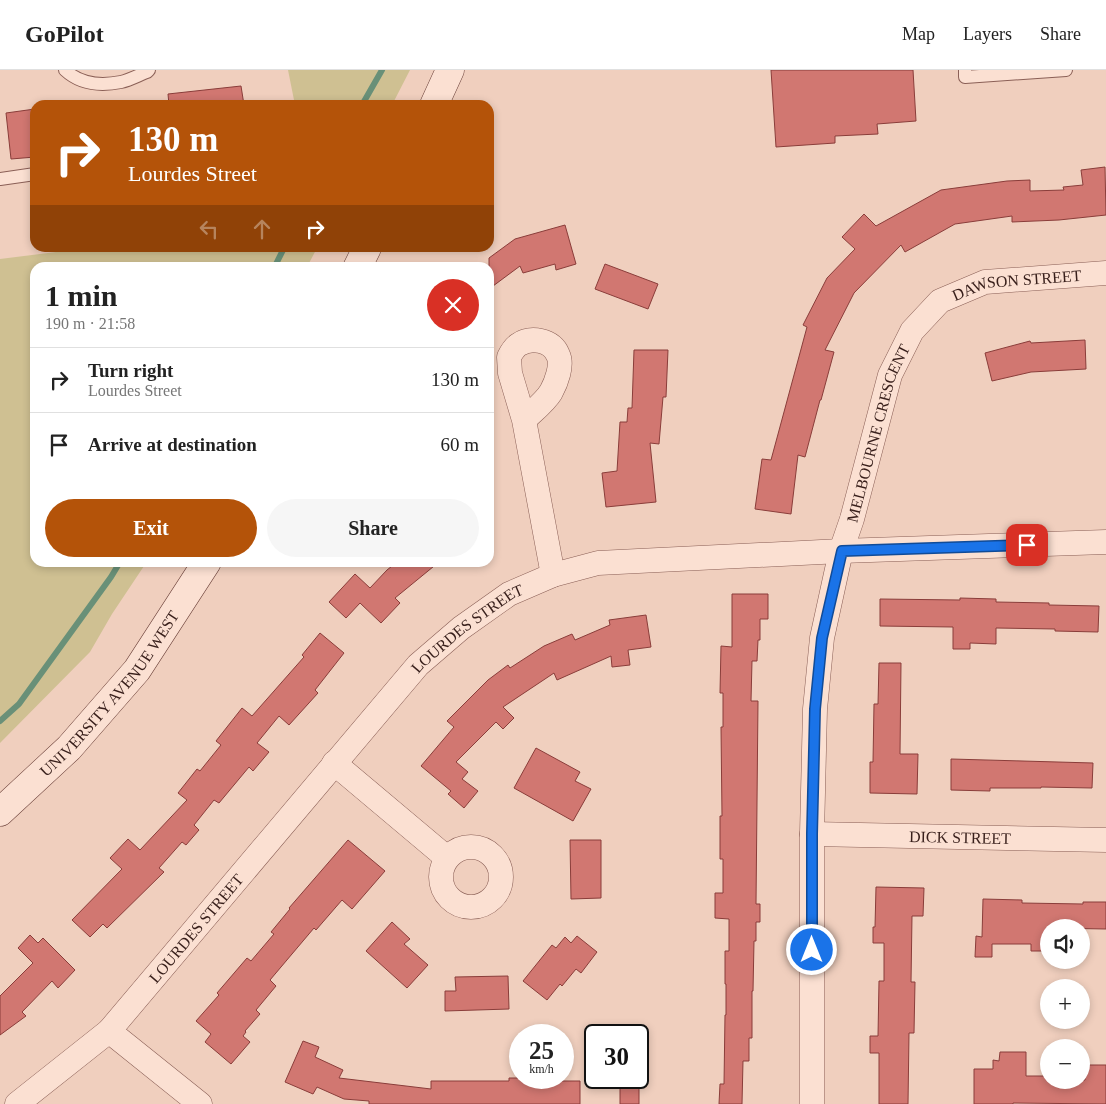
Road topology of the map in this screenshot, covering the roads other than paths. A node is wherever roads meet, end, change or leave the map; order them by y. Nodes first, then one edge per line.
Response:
1 (65, 70) edge
2 (149, 70) edge
3 (450, 70) edge
4 (965, 70) edge
5 (1066, 70) edge
6 (436, 100) edge
7 (30, 175) edge
8 (0, 179) edge
9 (1106, 274) edge
10 (912, 331) joint
11 (524, 420) dead end
12 (1106, 542) edge
13 (842, 551) junction
14 (203, 567) edge
15 (553, 575) junction
16 (334, 763) junction
17 (0, 812) edge
18 (812, 834) junction
19 (1106, 840) edge
20 (447, 858) dead end
21 (109, 1031) junction
22 (17, 1104) edge
23 (200, 1104) edge
24 (812, 1104) edge

1 - 2 lane
3 - 6 main road
4 - 5 lane
7 - 8 lane
9 - 10 street, DAWSON STREET
10 - 13 street, MELBOURNE CRESCENT
11 - 15 street
12 - 13 street, LOURDES STREET
13 - 15 street, LOURDES STREET
13 - 18 street, MELBOURNE CRESCENT
14 - 17 main road, UNIVERSITY AVENUE WEST
15 - 16 street, LOURDES STREET
16 - 20 street
16 - 21 street, LOURDES STREET
18 - 19 street, DICK STREET
18 - 24 street, MELBOURNE CRESCENT
21 - 22 street, LOURDES STREET
21 - 23 street

